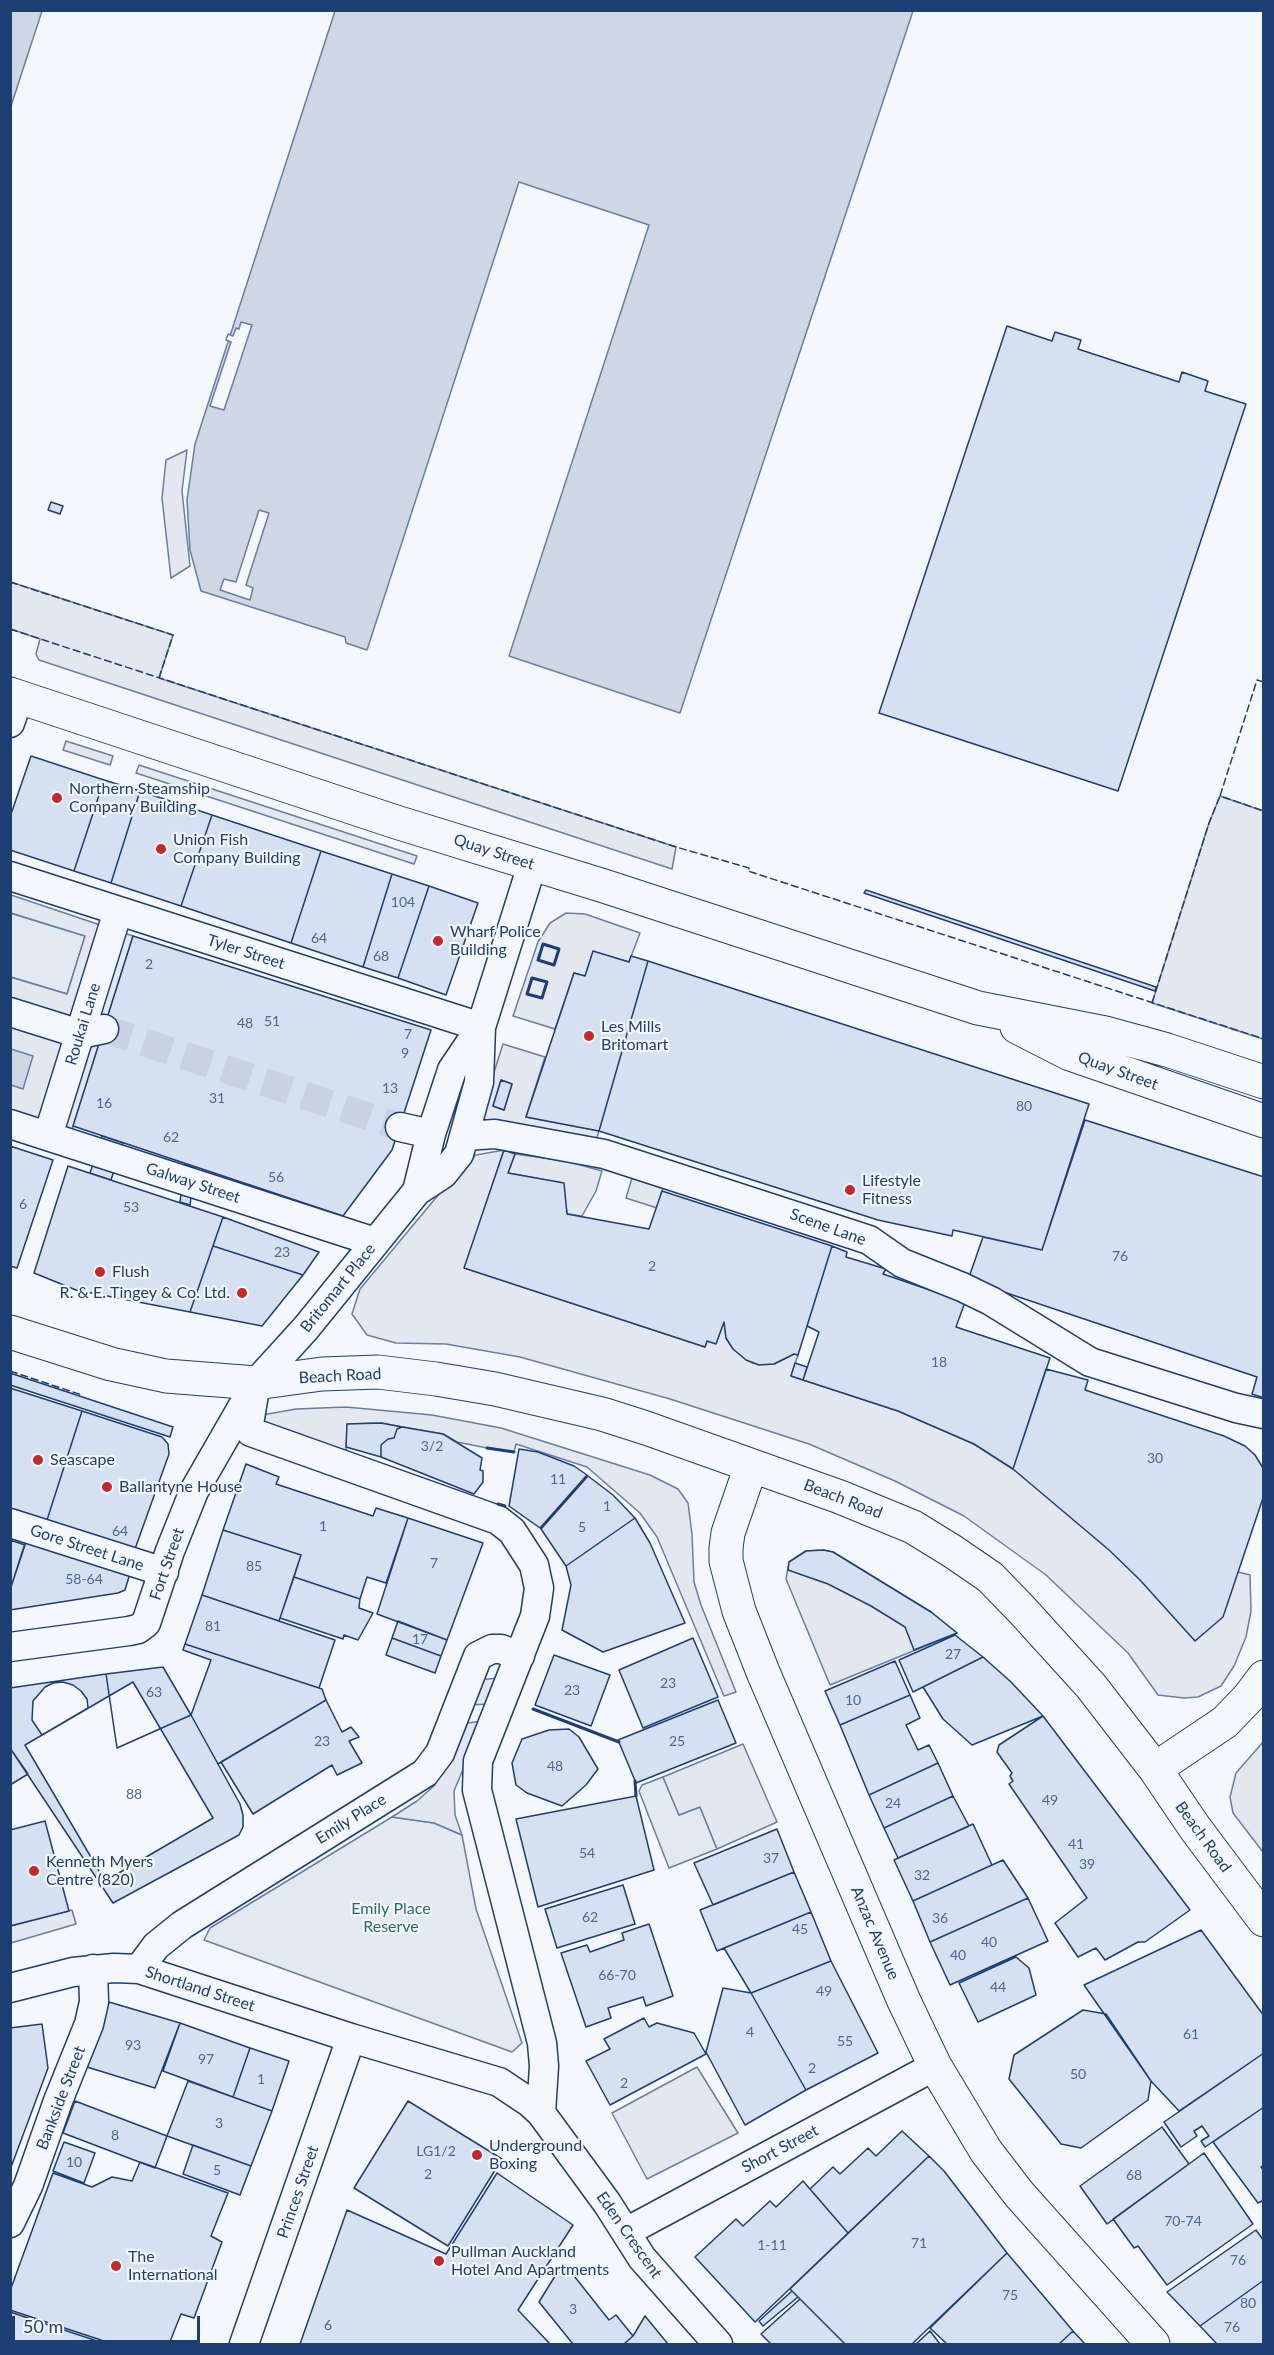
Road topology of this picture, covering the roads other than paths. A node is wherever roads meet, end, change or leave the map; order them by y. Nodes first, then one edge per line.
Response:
1 (13, 705) edge
2 (532, 865) junction
3 (10, 876) edge
4 (118, 911) junction
5 (978, 1008) junction
6 (10, 1012) edge
7 (481, 1027) junction
8 (92, 1032) junction
9 (1263, 1082) edge
10 (1263, 1121) edge
11 (10, 1124) edge
12 (400, 1127) tunnel mouth
13 (431, 1134) junction
14 (48, 1136) junction
15 (465, 1136) junction
16 (417, 1191) junction
17 (375, 1242) junction
18 (10, 1332) edge
19 (256, 1383) junction
20 (1236, 1408) junction
21 (1263, 1414) edge
22 (1263, 1427) edge
23 (752, 1466) junction
24 (10, 1523) edge
25 (164, 1572) junction
26 (10, 1647) edge
27 (520, 1656) junction
28 (1262, 1673) edge
29 (1155, 1769) junction
30 (1263, 1920) edge
31 (93, 1969) junction
32 (139, 1969) junction
33 (10, 1988) edge
34 (351, 2038) junction
35 (935, 2066) junction
36 (541, 2113) junction
37 (10, 2223) edge
38 (626, 2232) junction
39 (244, 2344) edge
40 (718, 2344) edge
41 (1153, 2344) edge

1 - 2 main road, Quay Street
2 - 5 main road, Quay Street
2 - 7 street, Britomart Place
3 - 4 street, Tyler Street
4 - 7 street, Tyler Street
4 - 8 street, Roukai Lane
5 - 9 main road, Quay Street
5 - 10 main road, Quay Street
6 - 8 street
7 - 13 street, Britomart Place
7 - 15 street, Britomart Place
8 - 14 street, Roukai Lane
11 - 14 street, Galway Street
12 - 13 street
13 - 16 street, Britomart Place
14 - 17 street, Galway Street
15 - 16 street, Britomart Place
15 - 20 street, Scene Lane
16 - 17 street, Britomart Place
17 - 19 street, Britomart Place
18 - 19 main road, Beach Road
19 - 23 main road, Beach Road
19 - 25 street, Fort Street
19 - 27 street
20 - 21 street, Scene Lane
20 - 22 street, Scene Lane
23 - 29 main road, Beach Road
23 - 35 main road, Anzac Avenue
24 - 25 street, Gore Street Lane
25 - 26 street, Fort Street
27 - 32 street, Emily Place
27 - 36 street
28 - 29 main road
29 - 30 main road, Beach Road
31 - 32 street, Shortland Street
31 - 33 street, Shortland Street
31 - 37 street, Bankside Street
32 - 34 street, Shortland Street
34 - 36 street, Eden Crescent
34 - 39 street, Princes Street
35 - 38 street, Short Street
35 - 41 main road, Anzac Avenue
36 - 38 street, Eden Crescent
38 - 40 street, Eden Crescent

